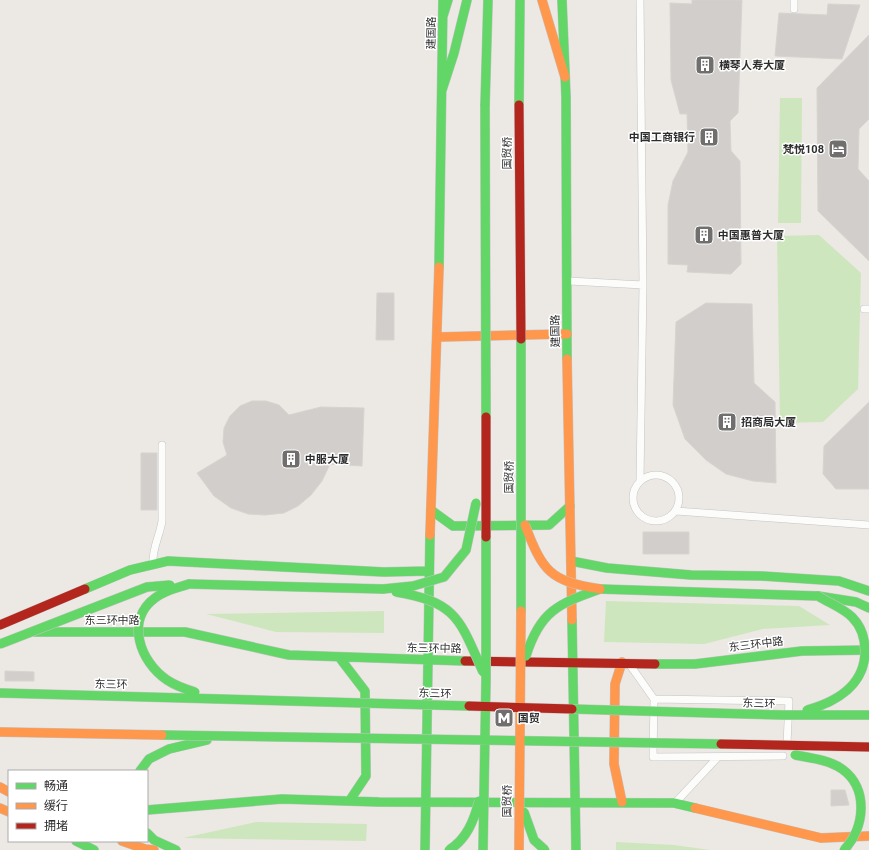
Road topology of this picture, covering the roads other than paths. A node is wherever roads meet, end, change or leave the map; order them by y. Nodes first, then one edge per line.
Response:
1 (443, 0) edge
2 (448, 0) edge
3 (467, 0) edge
4 (488, 0) edge
5 (520, 0) edge
6 (542, 0) edge
7 (562, 0) edge
8 (640, 0) edge
9 (794, 0) edge
10 (794, 9) dead end
11 (443, 16) junction
12 (565, 77) junction
13 (442, 90) junction
14 (566, 281) junction
15 (644, 285) junction
16 (567, 334) junction
17 (438, 337) junction
18 (162, 445) dead end
19 (485, 461) junction
20 (640, 480) junction
21 (570, 506) junction
22 (431, 510) junction
23 (676, 511) junction
24 (522, 515) junction
25 (869, 525) edge
26 (571, 561) junction
27 (153, 564) junction
28 (429, 571) junction
29 (189, 584) junction
30 (383, 589) junction
31 (600, 589) junction
32 (869, 591) edge
33 (818, 596) junction
34 (869, 608) edge
35 (0, 625) edge
36 (0, 632) edge
37 (0, 644) edge
38 (869, 650) edge
39 (339, 657) junction
40 (427, 661) junction
41 (573, 661) junction
42 (625, 662) junction
43 (486, 679) junction
44 (520, 679) junction
45 (0, 693) edge
46 (239, 699) junction
47 (654, 699) junction
48 (784, 715) junction
49 (869, 715) edge
50 (0, 732) edge
51 (240, 735) junction
52 (751, 745) junction
53 (869, 747) edge
54 (718, 756) junction
55 (141, 770) edge
56 (484, 778) junction
57 (519, 783) junction
58 (350, 800) junction
59 (426, 802) junction
60 (575, 802) junction
61 (622, 802) junction
62 (674, 803) junction
63 (148, 810) edge
64 (148, 834) edge
65 (869, 836) edge
66 (78, 842) edge
67 (125, 842) edge
68 (94, 850) edge
69 (154, 850) edge
70 (176, 850) edge
71 (425, 850) edge
72 (449, 850) edge
73 (483, 850) edge
74 (519, 850) edge
75 (545, 850) edge
76 (576, 850) edge
77 (844, 850) edge

1 - 11 main road, 建国路
2 - 11 main road
3 - 13 main road
4 - 19 main road, 国贸桥, bridge
5 - 24 main road, 国贸桥, bridge
6 - 12 main road
7 - 12 main road, 建国路
8 - 15 lane
9 - 10 lane
11 - 13 main road, 建国路
12 - 14 main road, 建国路
13 - 17 main road, 建国路
14 - 15 lane
14 - 16 main road, 建国路
15 - 20 lane
16 - 17 main road
16 - 21 main road, 建国路
17 - 22 main road, 建国路
18 - 27 lane
19 - 30 main road, bridge
19 - 43 main road, 国贸桥, bridge
20 - 23 lane
20 - 23 lane
21 - 22 main road
21 - 26 main road, 建国路
22 - 28 main road, 建国路
23 - 25 lane
24 - 31 main road, bridge
24 - 44 main road, 国贸桥, bridge
26 - 32 main road
26 - 41 main road, 建国路
27 - 28 main road
27 - 35 main road
28 - 40 main road, 建国路
29 - 30 main road
29 - 37 main road, bridge
29 - 46 main road, bridge
30 - 43 main road, bridge
31 - 33 main road
31 - 44 main road, bridge
33 - 34 main road
33 - 48 main road, bridge
36 - 39 main road, 东三环中路
38 - 42 main road, 东三环中路
39 - 40 main road, 东三环中路
39 - 58 main road
40 - 41 main road, 东三环中路
40 - 59 main road, 建国路
41 - 42 main road, 东三环中路
41 - 60 main road, 建国路
42 - 47 lane
42 - 61 main road
43 - 56 main road, 国贸桥, bridge
44 - 57 main road, 国贸桥, bridge
45 - 46 main road, 东三环, bridge
46 - 48 main road, 东三环, bridge
47 - 54 lane
47 - 54 lane
48 - 49 main road, 东三环, bridge
50 - 51 main road, bridge
51 - 52 main road, bridge
51 - 55 main road, bridge
52 - 53 main road, bridge
52 - 77 main road, bridge
54 - 62 lane
56 - 72 main road, bridge
56 - 73 main road, 国贸桥, bridge
57 - 74 main road, 国贸桥, bridge
57 - 75 main road, bridge
58 - 59 main road
58 - 63 main road
59 - 60 main road
59 - 71 main road, 建国路
60 - 61 main road
60 - 76 main road, 建国路
61 - 62 main road
62 - 65 main road
64 - 70 main road
66 - 68 main road
67 - 69 main road

